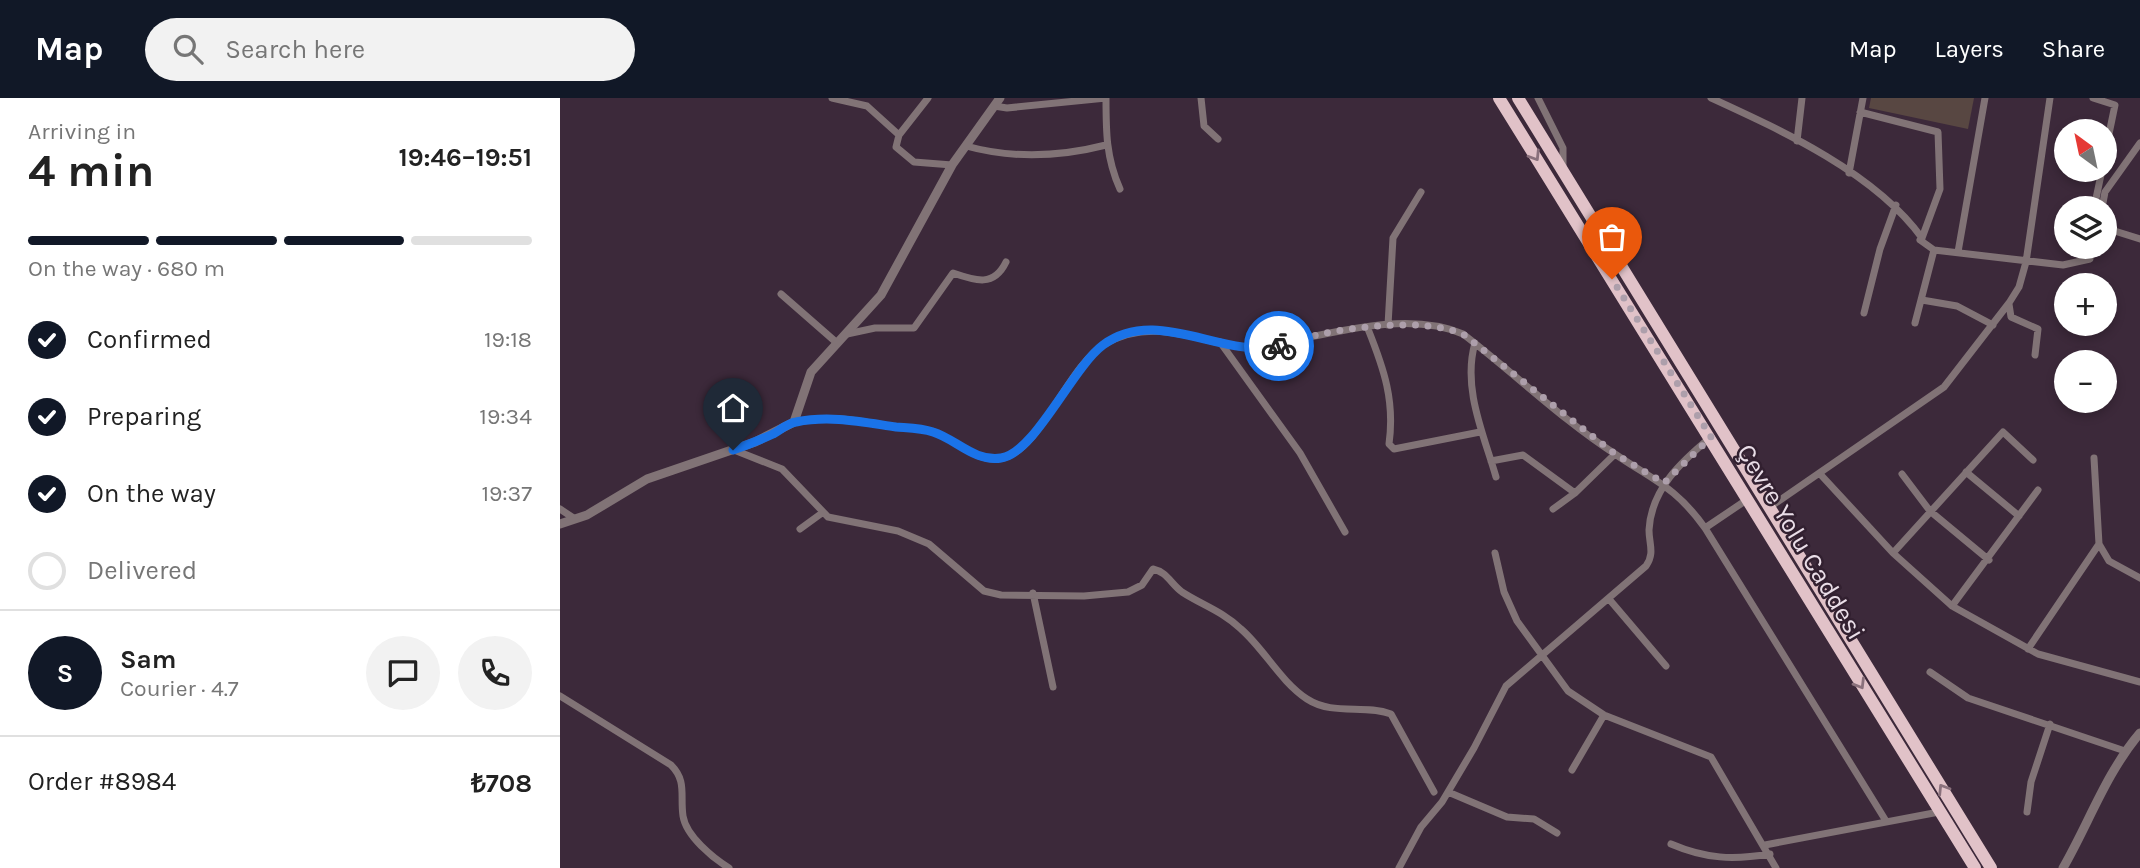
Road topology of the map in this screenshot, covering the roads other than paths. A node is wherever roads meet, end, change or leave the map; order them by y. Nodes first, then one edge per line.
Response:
1 (832, 98) edge
2 (928, 98) edge
3 (1106, 98) edge
4 (1201, 98) edge
5 (1499, 98) edge
6 (1518, 98) edge
7 (1538, 98) edge
8 (1711, 98) edge
9 (1737, 98) edge
10 (1802, 98) edge
11 (1863, 98) edge
12 (1985, 98) edge
13 (2050, 98) edge
14 (2093, 98) edge
15 (997, 102) edge
16 (1736, 109) junction
17 (1860, 112) junction
18 (2112, 119) edge
19 (899, 135) junction
20 (1218, 139) dead end
21 (1797, 141) junction
22 (2140, 143) edge
23 (966, 145) junction
24 (1107, 145) junction
25 (952, 165) junction
26 (1563, 173) junction
27 (1849, 173) junction
28 (1119, 188) dead end
29 (1421, 192) dead end
30 (2104, 196) edge
31 (1896, 205) junction
32 (2117, 232) edge
33 (1922, 238) junction
34 (2140, 239) edge
35 (1934, 250) junction
36 (1958, 252) junction
37 (2090, 259) edge
38 (1006, 262) dead end
39 (2026, 262) junction
40 (781, 294) dead end
41 (1922, 300) junction
42 (2009, 303) junction
43 (1864, 313) dead end
44 (1915, 323) dead end
45 (1993, 325) junction
46 (1388, 326) junction
47 (1368, 329) junction
48 (847, 334) junction
49 (1220, 342) junction
50 (837, 343) junction
51 (1475, 343) junction
52 (2035, 355) dead end
53 (794, 422) junction
54 (1480, 432) junction
55 (1711, 437) junction
56 (733, 450) junction
57 (1615, 454) junction
58 (2094, 458) dead end
59 (2033, 460) dead end
60 (1491, 461) junction
61 (1966, 472) junction
62 (1902, 474) dead end
63 (1821, 475) junction
64 (1496, 477) dead end
65 (1664, 483) junction
66 (2038, 490) dead end
67 (1574, 494) junction
68 (1749, 499) junction
69 (1770, 507) junction
70 (560, 509) edge
71 (1553, 509) dead end
72 (1930, 511) junction
73 (822, 513) junction
74 (2019, 516) junction
75 (575, 519) junction
76 (560, 524) edge
77 (1705, 528) junction
78 (800, 529) dead end
79 (1345, 532) dead end
80 (2099, 544) junction
81 (1495, 553) dead end
82 (1893, 553) junction
83 (1989, 560) junction
84 (2140, 578) edge
85 (1033, 593) junction
86 (1609, 599) junction
87 (1952, 607) junction
88 (2028, 649) junction
89 (1541, 658) junction
90 (1666, 666) dead end
91 (1930, 672) dead end
92 (2140, 682) edge
93 (1053, 687) dead end
94 (560, 695) edge
95 (1604, 715) junction
96 (2050, 724) junction
97 (2140, 733) edge
98 (2125, 751) junction
99 (1572, 770) dead end
100 (1434, 792) dead end
101 (1448, 792) junction
102 (1939, 812) junction
103 (2027, 812) dead end
104 (1886, 821) junction
105 (1965, 824) junction
106 (1557, 833) dead end
107 (1671, 844) dead end
108 (1765, 845) junction
109 (1770, 854) junction
110 (1722, 859) junction
111 (2065, 867) edge
112 (729, 868) edge
113 (1399, 868) edge
114 (1722, 868) edge
115 (1776, 868) edge
116 (1973, 868) edge
117 (1991, 868) edge
118 (1998, 868) edge

1 - 19 street
2 - 19 street
3 - 15 street
3 - 24 street
4 - 20 street
5 -> 55 highway, Çevre Yolu Caddesi
6 - 26 highway, Çevre Yolu Caddesi
7 - 26 street
8 - 16 street
9 - 16 street
10 - 21 street
11 - 17 street
12 - 36 street
13 - 39 street
14 - 18 street
15 - 23 street
16 - 21 street
17 - 27 street
17 - 33 street
19 - 25 street
21 - 27 street
22 - 30 street
23 - 24 street
23 - 25 street
24 - 28 street
25 - 48 street
26 - 69 highway, Çevre Yolu Caddesi
27 - 31 street
29 - 46 street
31 - 33 street
31 - 43 street
32 - 34 street
33 - 35 street
35 - 36 street
35 - 41 street
36 - 39 street
37 - 39 street
38 - 48 street
39 - 42 street
40 - 50 street
41 - 44 street
41 - 45 street
42 - 45 street
42 - 52 street
45 - 63 street
46 - 47 street
46 - 51 street
47 - 49 street
47 - 54 street
48 - 50 street
49 - 53 street
49 - 79 street
50 - 53 street
51 - 54 street
51 - 57 street
53 - 56 street
54 - 60 street
55 - 65 street
55 - 68 highway, Çevre Yolu Caddesi
56 - 73 street
56 - 75 street
57 - 65 street
57 - 67 street
58 - 80 street
59 - 61 street
60 - 64 street
60 - 67 street
61 - 72 street
61 - 74 street
62 - 72 street
63 - 69 street
63 - 82 street
65 - 77 street
65 - 86 street
66 - 74 street
67 - 71 street
68 - 77 street
68 -> 102 highway, Çevre Yolu Caddesi
105 -> 69 highway, Çevre Yolu Caddesi
70 - 75 street
72 - 82 street
72 - 83 street
73 - 78 street
73 - 85 street
74 - 83 street
75 - 76 street
77 - 104 street
80 - 84 street
80 - 88 street
81 - 89 street
82 - 87 street
83 - 87 street
85 - 93 street
85 - 100 street
86 - 89 street
86 - 90 street
87 - 88 street
88 - 92 street
89 - 95 street
89 - 101 street
91 - 96 street
94 - 112 street
95 - 99 street
95 - 108 street
96 - 98 street
96 - 103 street
97 - 98 street
98 - 111 street
101 - 106 street
101 - 113 street
102 - 104 street
102 - 116 highway, Çevre Yolu Caddesi
104 - 108 street
105 - 117 highway, Çevre Yolu Caddesi
105 - 118 highway
107 - 110 street
108 - 109 street
109 - 110 street
109 - 115 street
110 - 114 street

